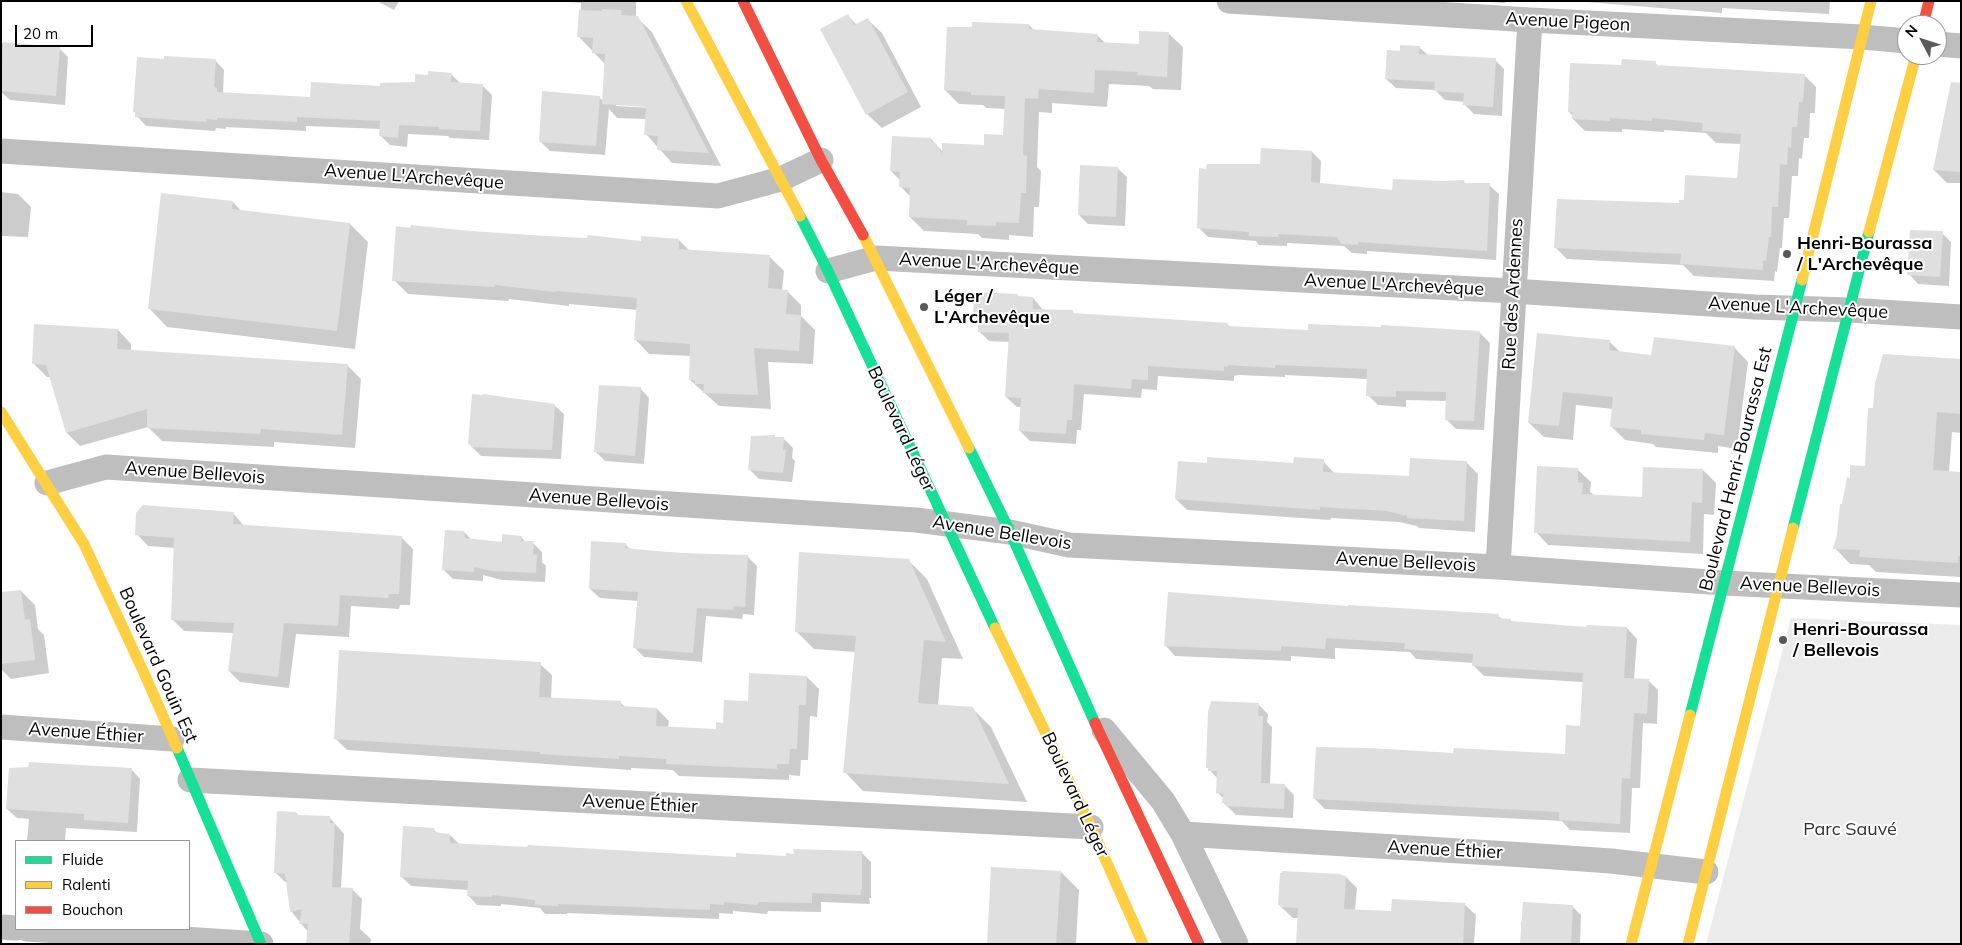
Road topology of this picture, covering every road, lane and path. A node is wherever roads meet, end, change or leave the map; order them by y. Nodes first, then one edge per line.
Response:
1 (686, 1) edge
2 (743, 1) edge
3 (1229, 1) edge
4 (1871, 1) edge
5 (1929, 1) edge
6 (1372, 5) edge
7 (1926, 15) edge
8 (1530, 20) junction
9 (1862, 37) junction
10 (1897, 40) edge
11 (1947, 45) edge
12 (1961, 46) edge
13 (1913, 65) edge
14 (1, 151) edge
15 (821, 160) junction
16 (781, 179) junction
17 (876, 258) junction
18 (828, 271) junction
19 (1513, 291) junction
20 (1795, 308) junction
21 (1849, 310) junction
22 (1961, 317) edge
23 (1, 412) edge
24 (47, 483) junction
25 (945, 523) junction
26 (1010, 532) junction
27 (1498, 567) junction
28 (1724, 583) junction
29 (1780, 585) junction
30 (1961, 595) edge
31 (1091, 715) junction
32 (1, 727) edge
33 (172, 739) junction
34 (190, 780) junction
35 (1090, 827) junction
36 (1183, 834) junction
37 (1650, 866) junction
38 (1706, 872) junction
39 (1, 927) edge
40 (15, 928) edge
41 (43, 930) edge
42 (261, 944) edge
43 (1144, 944) edge
44 (1199, 944) edge
45 (1236, 944) edge
46 (1630, 944) edge
47 (1688, 944) edge

1 - 16 main road, Boulevard Léger
2 - 15 main road
3 - 6 street, Avenue Pigeon
4 - 9 main road, Boulevard Henri-Bourassa Est
5 - 7 main road
6 - 8 street, Avenue Pigeon
8 - 9 street, Avenue Pigeon
8 - 19 street, Rue des Ardennes
9 - 10 street, Avenue Pigeon
9 - 20 main road, Boulevard Henri-Bourassa Est
11 - 12 street
13 - 21 main road
14 - 16 street, Avenue L'Archevêque
15 - 16 street, Avenue L'Archevêque
15 - 17 main road
16 - 18 main road, Boulevard Léger
17 - 18 street, Avenue L'Archevêque
17 - 19 street, Avenue L'Archevêque
17 - 26 main road
18 - 25 main road, Boulevard Léger
19 - 20 street, Avenue L'Archevêque
19 - 27 street, Rue des Ardennes
20 - 21 street, Avenue L'Archevêque
20 - 28 main road, Boulevard Henri-Bourassa Est
21 - 22 street, Avenue L'Archevêque
21 - 29 main road
23 - 24 main road, Boulevard Gouin Est
24 - 25 street, Avenue Bellevois
24 - 33 main road, Boulevard Gouin Est
25 - 26 street, Avenue Bellevois
25 - 35 main road, Boulevard Léger
26 - 27 street, Avenue Bellevois
26 - 31 main road
27 - 28 street, Avenue Bellevois
28 - 29 street, Avenue Bellevois
28 - 37 main road, Boulevard Henri-Bourassa Est
29 - 30 street, Avenue Bellevois
29 - 38 main road
31 - 36 street
31 - 44 main road
32 - 33 street, Avenue Éthier
33 - 34 main road, Boulevard Gouin Est
34 - 35 street, Avenue Éthier
34 - 42 main road, Boulevard Gouin Est
35 - 43 main road, Boulevard Léger
36 - 37 street, Avenue Éthier
36 - 45 street
37 - 38 street, Avenue Éthier
37 - 46 main road, Boulevard Henri-Bourassa Est
38 - 47 main road
39 - 40 street
41 - 42 street

